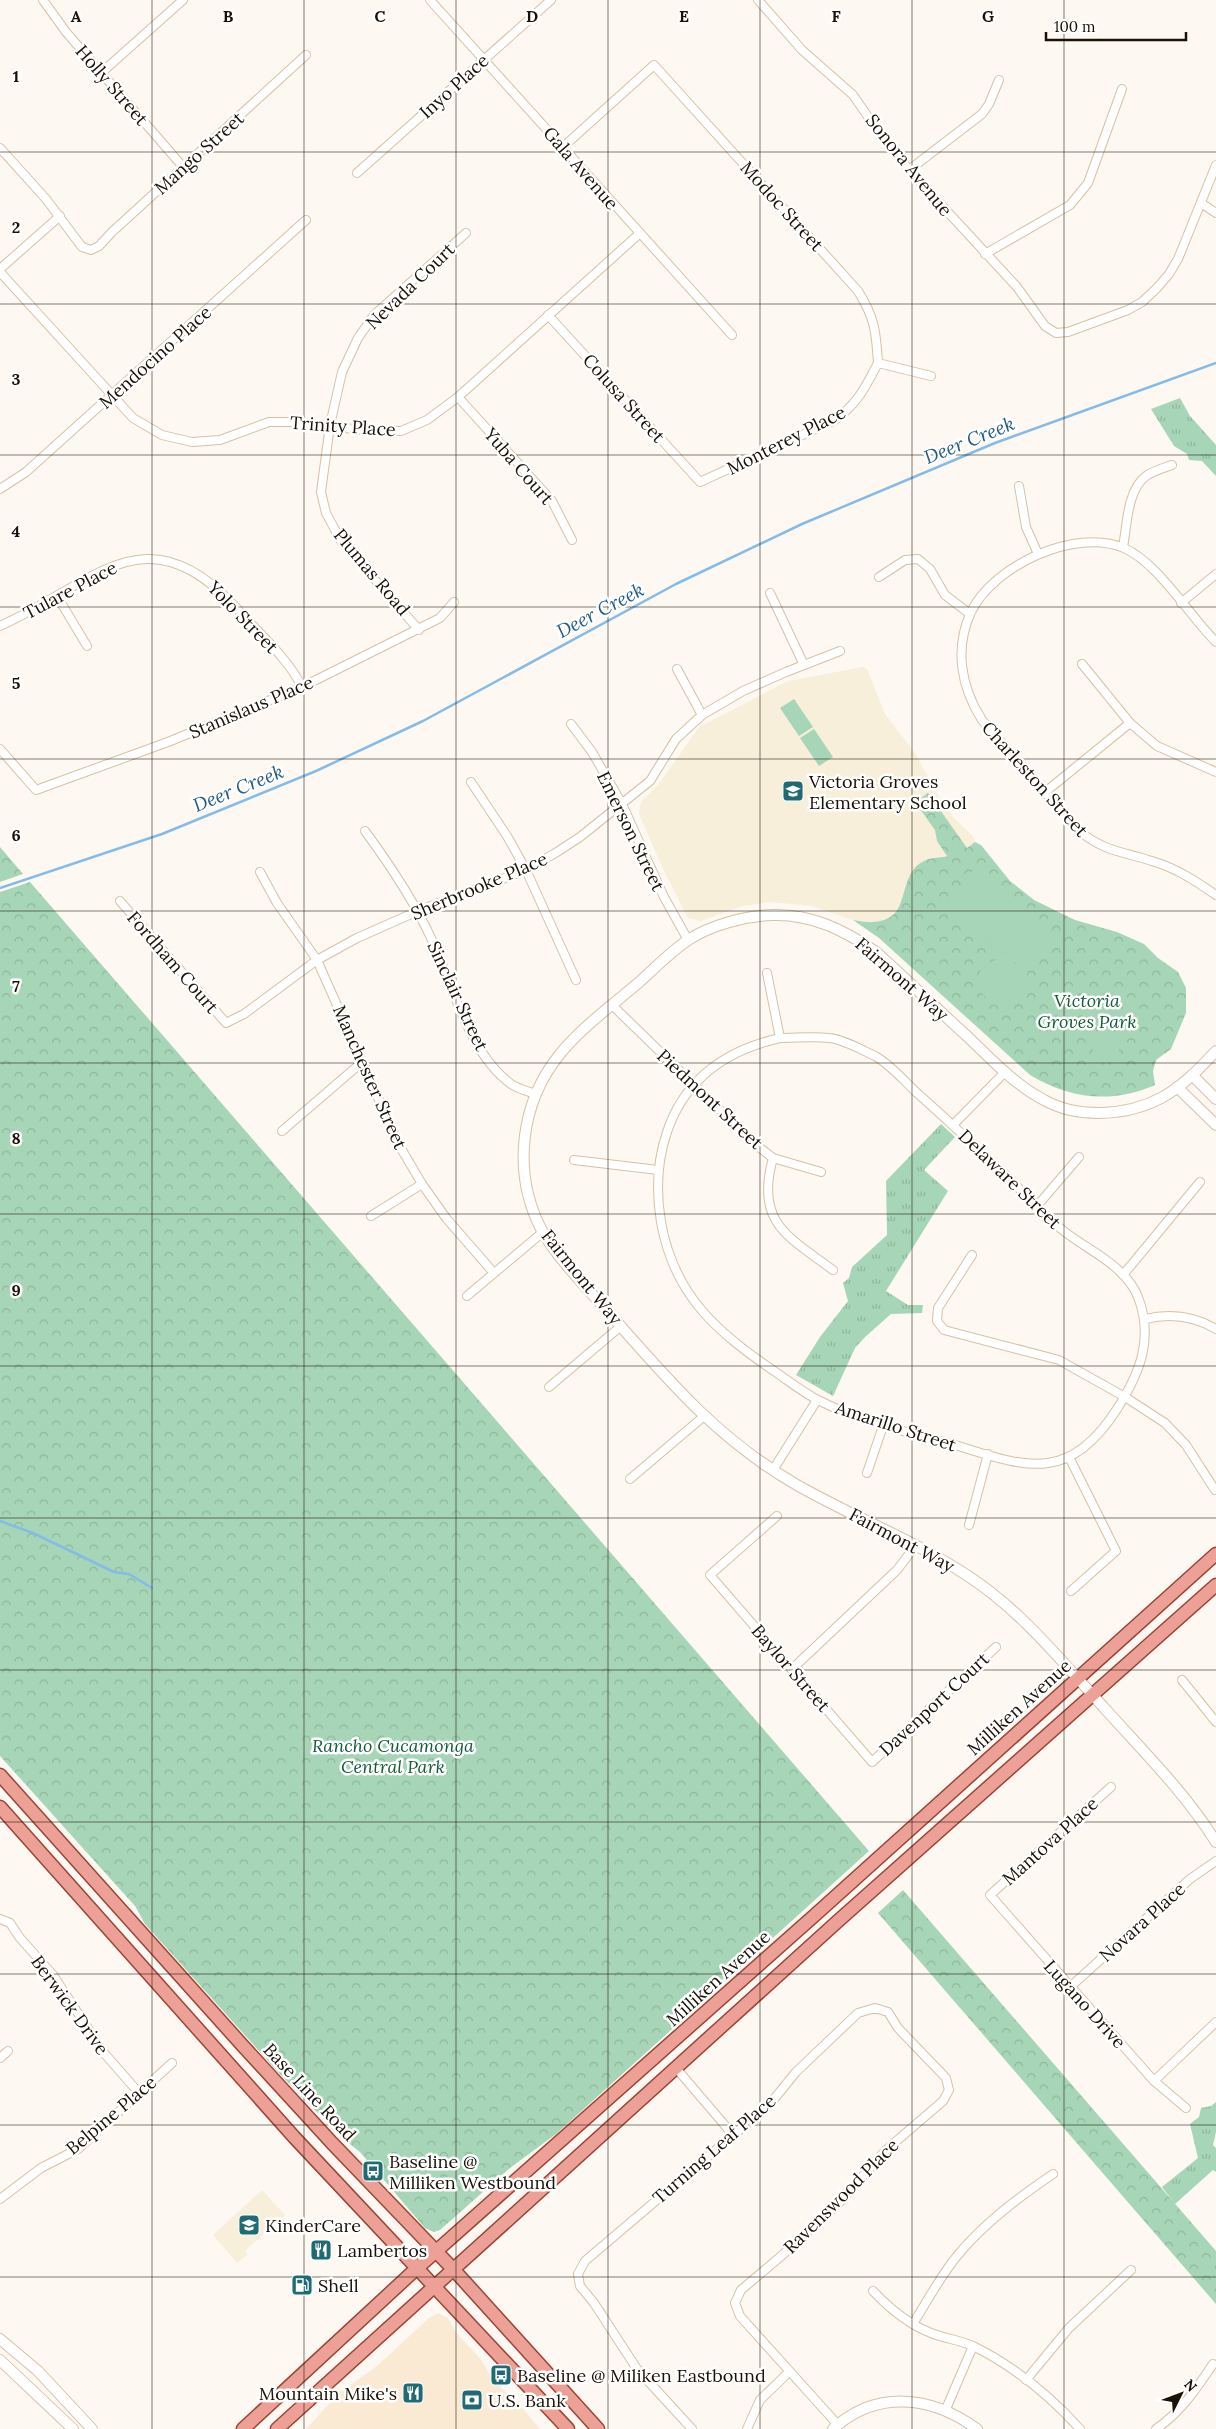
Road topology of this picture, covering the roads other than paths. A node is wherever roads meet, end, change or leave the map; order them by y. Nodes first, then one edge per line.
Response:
1 (43, 0) edge
2 (183, 0) edge
3 (430, 0) edge
4 (551, 0) edge
5 (758, 0) edge
6 (306, 55) dead end
7 (484, 59) junction
8 (102, 73) junction
9 (999, 80) dead end
10 (1122, 89) dead end
11 (563, 147) junction
12 (0, 148) edge
13 (1216, 165) edge
14 (184, 168) junction
15 (909, 170) junction
16 (357, 173) dead end
17 (1201, 204) junction
18 (1216, 213) edge
19 (60, 216) junction
20 (306, 220) dead end
21 (466, 233) dead end
22 (639, 234) junction
23 (985, 254) junction
24 (0, 270) edge
25 (548, 314) junction
26 (732, 335) dead end
27 (878, 363) junction
28 (931, 376) dead end
29 (113, 395) junction
30 (458, 397) junction
31 (330, 425) junction
32 (1172, 465) dead end
33 (700, 482) joint
34 (1019, 486) dead end
35 (0, 489) edge
36 (572, 540) dead end
37 (1123, 547) junction
38 (1038, 554) junction
39 (142, 557) joint
40 (1216, 574) edge
41 (879, 577) dead end
42 (770, 592) dead end
43 (57, 596) junction
44 (454, 602) dead end
45 (1181, 603) junction
46 (970, 614) junction
47 (0, 626) edge
48 (419, 630) junction
49 (1216, 642) edge
50 (87, 646) dead end
51 (840, 651) dead end
52 (1082, 664) dead end
53 (804, 665) junction
54 (677, 669) dead end
55 (302, 687) junction
56 (702, 715) junction
57 (1130, 723) junction
58 (571, 724) dead end
59 (0, 749) edge
60 (1216, 772) edge
61 (471, 782) dead end
62 (1044, 793) junction
63 (622, 804) junction
64 (365, 831) dead end
65 (526, 870) junction
66 (260, 872) dead end
67 (1216, 895) edge
68 (120, 901) dead end
69 (418, 911) junction
70 (688, 940) junction
71 (317, 960) junction
72 (767, 973) dead end
73 (576, 980) dead end
74 (612, 1005) junction
75 (226, 1023) joint
76 (780, 1038) junction
77 (1216, 1051) edge
78 (361, 1063) junction
79 (1005, 1072) junction
80 (1192, 1075) junction
81 (694, 1085) junction
82 (1177, 1088) junction
83 (536, 1094) junction
84 (1216, 1099) edge
85 (953, 1125) junction
86 (1216, 1126) edge
87 (282, 1131) dead end
88 (1079, 1157) dead end
89 (773, 1158) junction
90 (574, 1160) dead end
91 (658, 1170) junction
92 (821, 1172) dead end
93 (1200, 1182) dead end
94 (422, 1184) junction
95 (1037, 1206) junction
96 (372, 1216) dead end
97 (543, 1232) junction
98 (972, 1255) dead end
99 (833, 1270) dead end
100 (493, 1272) junction
101 (1123, 1275) junction
102 (467, 1296) dead end
103 (1145, 1320) junction
104 (621, 1326) junction
105 (1215, 1327) edge
106 (548, 1388) dead end
107 (1125, 1397) junction
108 (817, 1400) junction
109 (703, 1416) junction
110 (883, 1426) junction
111 (988, 1454) junction
112 (1069, 1457) junction
113 (773, 1470) junction
114 (867, 1473) dead end
115 (630, 1480) dead end
116 (1215, 1490) edge
117 (777, 1516) dead end
118 (969, 1525) dead end
119 (916, 1545) junction
120 (1216, 1554) edge
121 (1216, 1585) edge
122 (1071, 1590) dead end
123 (996, 1647) dead end
124 (792, 1669) junction
125 (1078, 1678) junction
126 (1182, 1680) dead end
127 (1093, 1696) junction
128 (1216, 1722) edge
129 (872, 1762) joint
130 (0, 1775) edge
131 (1111, 1786) dead end
132 (0, 1807) edge
133 (1216, 1842) edge
134 (1216, 1861) edge
135 (990, 1896) joint
136 (0, 1918) edge
137 (1070, 1987) junction
138 (875, 2008) joint
139 (1216, 2022) edge
140 (8, 2051) dead end
141 (0, 2058) edge
142 (172, 2063) dead end
143 (676, 2068) junction
144 (1154, 2081) junction
145 (139, 2093) junction
146 (1186, 2108) dead end
147 (734, 2136) junction
148 (1053, 2174) dead end
149 (0, 2200) edge
150 (437, 2251) junction
151 (416, 2269) junction
152 (454, 2270) junction
153 (1131, 2270) dead end
154 (435, 2287) junction
155 (873, 2291) dead end
156 (913, 2324) junction
157 (0, 2339) edge
158 (973, 2346) junction
159 (0, 2360) edge
160 (1213, 2364) dead end
161 (789, 2372) junction
162 (1026, 2380) junction
163 (946, 2409) junction
164 (836, 2427) edge
165 (73, 2429) edge
166 (92, 2429) edge
167 (243, 2429) edge
168 (277, 2429) edge
169 (568, 2429) edge
170 (598, 2429) edge
171 (692, 2429) edge
172 (747, 2429) edge
173 (977, 2429) edge
174 (1080, 2429) edge
175 (1156, 2429) edge

1 - 8 street, Holly Street
2 - 8 street
3 - 7 street, Gala Avenue
4 - 7 street, Inyo Place
5 - 15 street, Sonora Avenue
6 - 14 street, Mango Street
7 - 11 street, Gala Avenue
7 - 16 street, Inyo Place
8 - 14 street, Holly Street
9 - 15 street
10 - 23 street
11 - 22 street, Gala Avenue
11 - 27 street, Modoc Street
12 - 19 street
13 - 17 street
14 - 19 street, Mango Street
15 - 23 street, Sonora Avenue
17 - 18 street
17 - 23 street, Sonora Avenue
19 - 24 street
20 - 29 street, Mendocino Place
21 - 31 street, Nevada Court
22 - 25 street, Trinity Place
22 - 26 street, Gala Avenue
24 - 29 street, Trinity Place
25 - 30 street, Trinity Place
25 - 33 street, Colusa Street
27 - 28 street
27 - 33 street, Monterey Place
29 - 31 street, Trinity Place
29 - 35 street, Mendocino Place
30 - 31 street, Trinity Place
30 - 36 street, Yuba Court
31 - 48 street, Plumas Road
32 - 37 street
34 - 38 street
37 - 38 street
37 - 45 street
38 - 46 street
39 - 43 street, Tulare Place
39 - 55 street, Yolo Street
40 - 45 street
41 - 46 street
42 - 53 street
43 - 47 street, Tulare Place
43 - 50 street
44 - 48 street, Stanislaus Place
45 - 49 street
46 - 62 street, Charleston Street
48 - 55 street, Stanislaus Place
51 - 53 street, Sherbrooke Place
52 - 57 street
53 - 56 street, Sherbrooke Place
54 - 56 street
55 - 59 street, Stanislaus Place
56 - 63 street, Sherbrooke Place
57 - 60 street
57 - 62 street
58 - 63 street, Emerson Street
61 - 65 street
62 - 67 street, Charleston Street
63 - 65 street, Sherbrooke Place
63 - 70 street, Emerson Street
64 - 69 street, Sinclair Street
65 - 69 street, Sherbrooke Place
65 - 73 street
66 - 71 street, Manchester Street
68 - 75 street, Fordham Court
69 - 71 street, Sherbrooke Place
69 - 83 street, Sinclair Street
70 - 74 street, Fairmont Way
70 - 79 street, Fairmont Way
71 - 75 street, Sherbrooke Place
71 - 78 street, Manchester Street
72 - 76 street
74 - 81 street, Piedmont Street
74 - 83 street, Fairmont Way
76 - 81 street, Delaware Street
76 - 85 street, Delaware Street
77 - 80 street, Fairmont Way
78 - 87 street
78 - 94 street, Manchester Street
79 - 82 street, Fairmont Way
79 - 85 street
80 - 82 street, Fairmont Way
80 - 84 street
81 - 89 street, Piedmont Street
81 - 91 street, Amarillo Street
82 - 86 street
83 - 97 street, Fairmont Way
85 - 95 street, Delaware Street
88 - 95 street
89 - 92 street, Piedmont Street
89 - 99 street
90 - 91 street
91 - 108 street, Amarillo Street
93 - 101 street
94 - 96 street
94 - 100 street, Manchester Street
95 - 101 street, Delaware Street
97 - 100 street
97 - 104 street, Fairmont Way
98 - 107 street
100 - 102 street
101 - 103 street, Delaware Street
103 - 105 street
103 - 107 street, Delaware Street
104 - 106 street
104 - 109 street, Fairmont Way
107 - 112 street, Amarillo Street
107 - 116 street
108 - 110 street, Amarillo Street
108 - 113 street
109 - 113 street, Fairmont Way
109 - 115 street
110 - 111 street, Amarillo Street
110 - 114 street
111 - 112 street, Amarillo Street
111 - 118 street
112 - 122 street
113 - 119 street, Fairmont Way
117 - 124 street, Baylor Street
119 - 124 street
119 - 125 street, Fairmont Way
120 - 125 main road, Milliken Avenue
121 - 127 main road
123 - 129 street, Davenport Court
124 - 129 street, Baylor Street
125 - 127 street, Fairmont Way
125 - 150 main road, Milliken Avenue
126 - 128 street
127 - 133 street, Fairmont Way
127 - 143 main road
130 - 150 main road, Base Line Road
131 - 135 street, Mantova Place
132 - 151 main road
134 - 137 street, Novara Place
135 - 137 street, Lugano Drive
136 - 145 street, Berwick Drive
137 - 144 street, Lugano Drive
138 - 147 street, Turning Leaf Place
138 - 161 street, Ravenswood Place
139 - 144 street
140 - 141 street
142 - 145 street, Belpine Place
143 - 147 street
143 - 152 main road
144 - 146 street, Lugano Drive
145 - 149 street, Belpine Place
147 - 171 street, Turning Leaf Place
148 - 156 street
150 - 151 main road, Milliken Avenue
150 - 152 main road, Base Line Road
151 - 154 main road
151 - 167 main road, Milliken Avenue
152 - 154 main road
152 - 170 main road, Base Line Road
153 - 162 street
154 - 168 main road
154 - 169 main road
155 - 156 street
156 - 158 street
157 - 166 street
158 - 162 street
158 - 163 street
159 - 165 street
160 - 175 street
161 - 164 street
161 - 172 street
162 - 174 street
163 - 164 street
163 - 173 street

